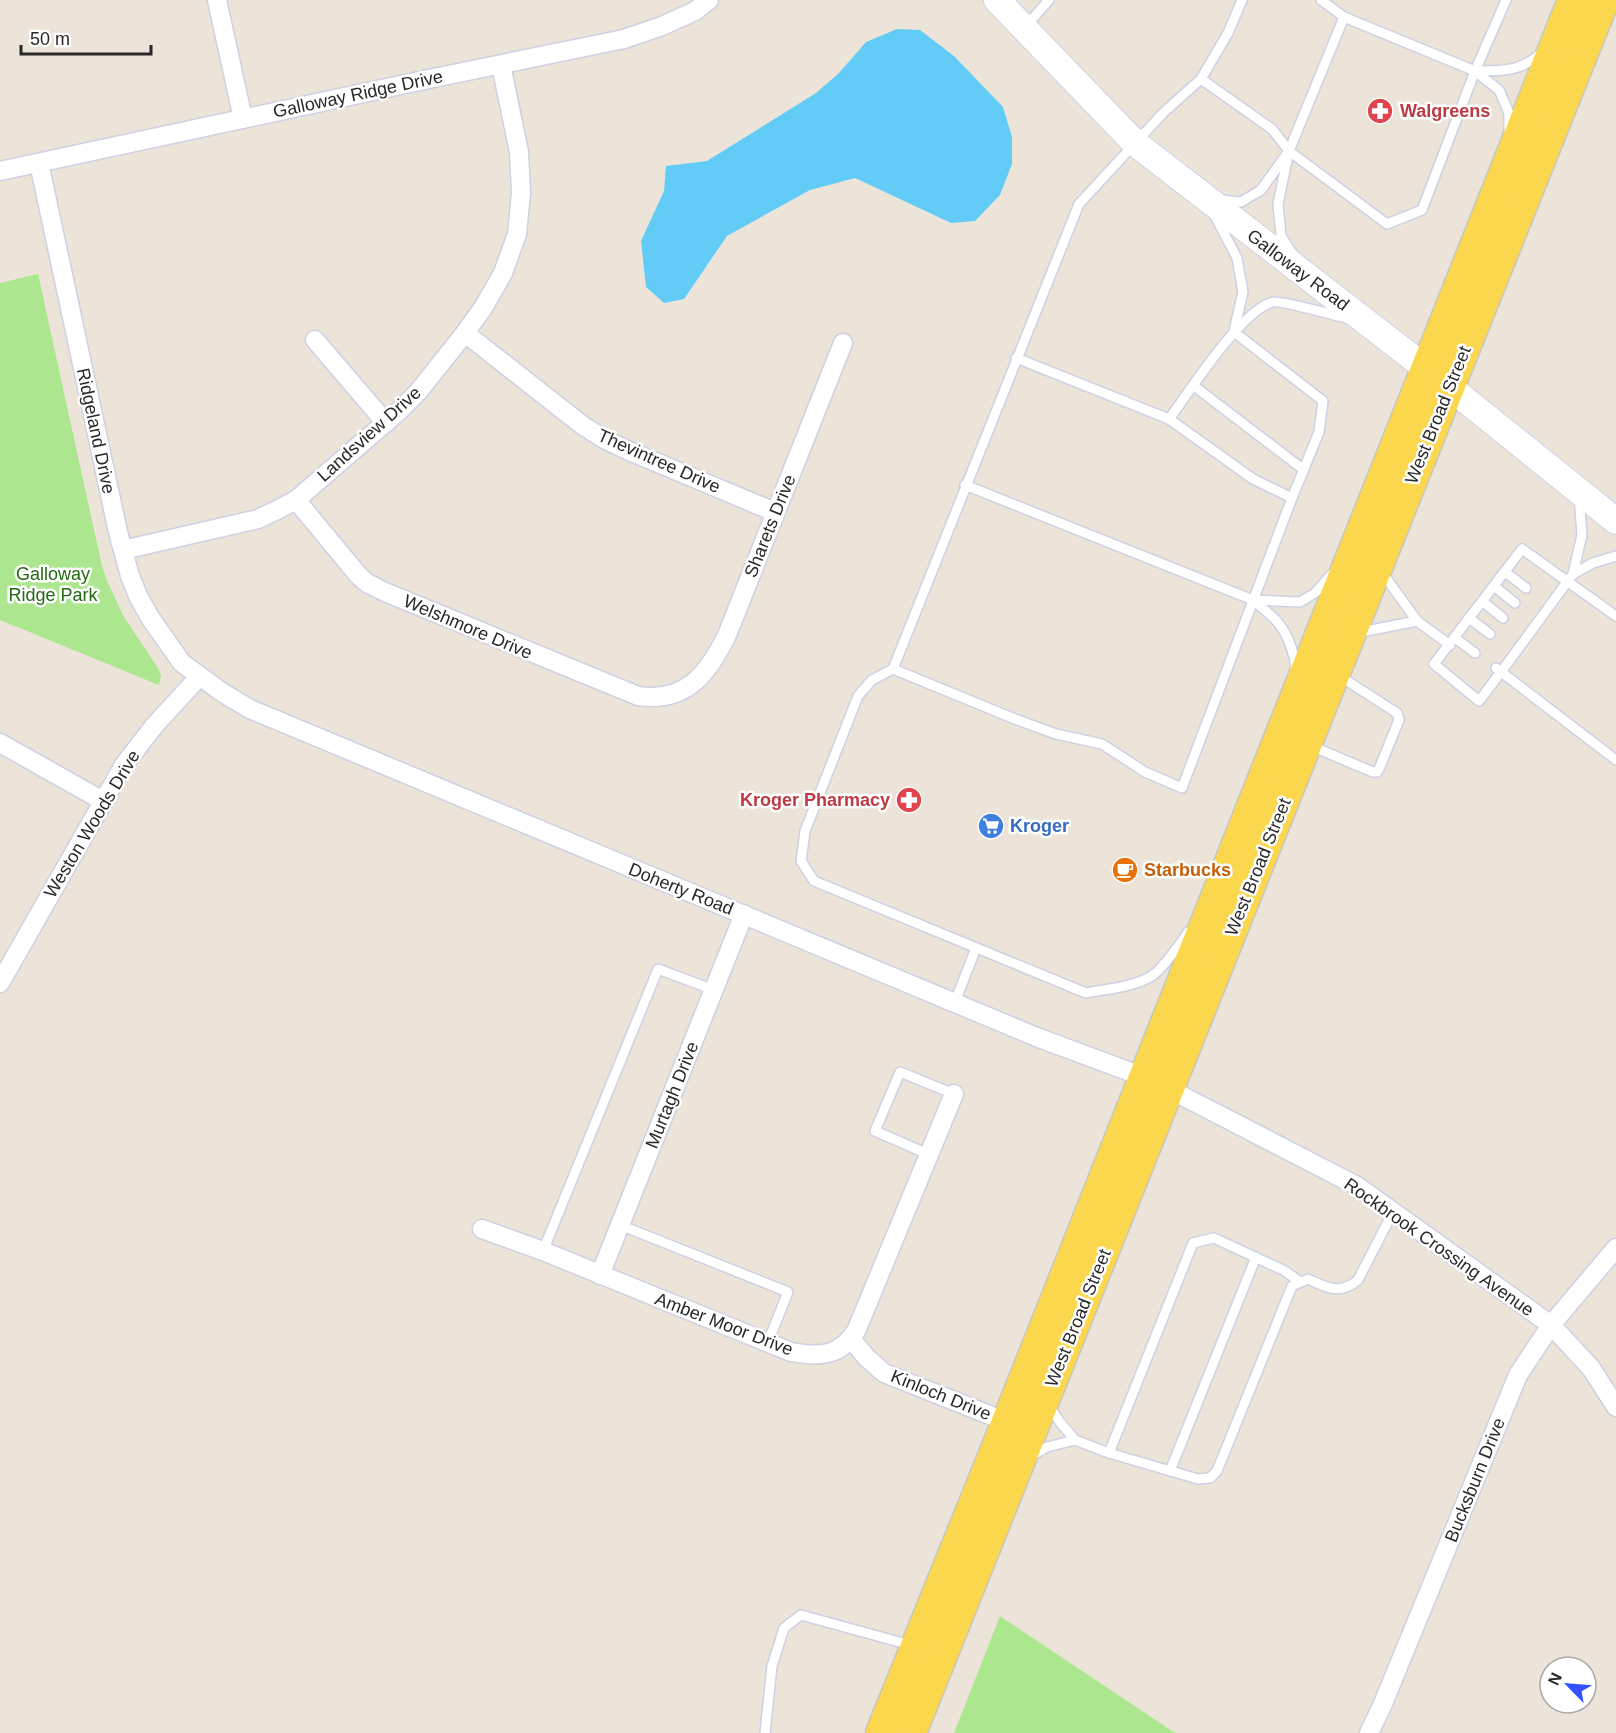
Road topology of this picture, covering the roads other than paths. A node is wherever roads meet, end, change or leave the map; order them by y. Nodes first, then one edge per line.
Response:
1 (217, 0) edge
2 (709, 0) edge
3 (997, 0) edge
4 (1049, 0) edge
5 (1242, 0) edge
6 (1321, 0) edge
7 (1506, 0) edge
8 (1604, 0) edge
9 (1569, 11) edge
10 (1344, 17) junction
11 (1024, 28) junction
12 (501, 65) junction
13 (1475, 71) junction
14 (1201, 79) junction
15 (243, 119) junction
16 (1135, 143) junction
17 (1289, 151) junction
18 (1509, 162) junction
19 (39, 164) junction
20 (0, 171) edge
21 (1206, 199) junction
22 (1310, 279) junction
23 (1368, 323) junction
24 (1234, 332) junction
25 (465, 333) junction
26 (315, 340) dead end
27 (843, 343) dead end
28 (1016, 358) junction
29 (1438, 378) junction
30 (1194, 386) junction
31 (1169, 419) junction
32 (386, 423) junction
33 (1390, 463) junction
34 (1304, 470) junction
35 (965, 486) junction
36 (1367, 486) dead end
37 (1578, 491) junction
38 (1292, 498) junction
39 (296, 500) junction
40 (775, 512) junction
41 (1616, 521) edge
42 (123, 550) junction
43 (1616, 556) edge
44 (1338, 562) dead end
45 (1378, 566) junction
46 (1505, 572) junction
47 (1570, 578) junction
48 (1494, 586) junction
49 (1526, 588) dead end
50 (1253, 600) junction
51 (1482, 601) junction
52 (1515, 603) dead end
53 (1616, 616) edge
54 (1469, 618) junction
55 (1503, 618) dead end
56 (1417, 621) junction
57 (1351, 634) junction
58 (1490, 634) dead end
59 (1452, 641) junction
60 (1475, 652) dead end
61 (893, 669) junction
62 (1499, 670) junction
63 (1335, 673) junction
64 (199, 677) junction
65 (675, 693) joint
66 (1292, 706) junction
67 (0, 743) edge
68 (1306, 744) junction
69 (1616, 760) edge
70 (103, 801) junction
71 (1230, 861) junction
72 (1201, 910) dead end
73 (744, 915) junction
74 (1195, 921) dead end
75 (976, 948) junction
76 (0, 983) edge
77 (714, 990) junction
78 (955, 1002) junction
79 (1156, 1083) junction
80 (954, 1094) joint
81 (928, 1154) junction
82 (1393, 1212) junction
83 (620, 1225) junction
84 (482, 1229) dead end
85 (1616, 1248) edge
86 (543, 1251) junction
87 (1256, 1257) junction
88 (600, 1275) junction
89 (1300, 1282) junction
90 (1551, 1325) junction
91 (851, 1339) junction
92 (768, 1342) junction
93 (1045, 1400) junction
94 (1616, 1407) edge
95 (1007, 1422) junction
96 (1075, 1440) junction
97 (1109, 1453) junction
98 (1019, 1462) junction
99 (1170, 1471) junction
100 (916, 1646) junction
101 (765, 1733) edge
102 (881, 1733) edge
103 (911, 1733) edge
104 (1369, 1733) edge

1 - 15 street
2 - 12 street, Galloway Ridge Drive
3 - 11 street, Galloway Road
4 - 11 lane
5 - 14 lane
6 - 10 lane
7 - 13 lane
8 - 29 main road, West Broad Street
9 - 13 lane
9 - 18 main road, West Broad Street
10 - 13 lane
10 - 17 lane
11 - 16 street, Galloway Road
12 - 15 street, Galloway Ridge Drive
12 - 25 street, Landsview Drive
13 - 17 lane
13 - 18 lane
14 - 16 lane
14 - 17 lane
15 - 19 street, Galloway Ridge Drive
16 - 21 street, Galloway Road
16 - 28 lane
17 - 21 lane
17 - 22 lane
18 - 29 main road, West Broad Street
19 - 20 street, Galloway Ridge Drive
19 - 42 street, Ridgeland Drive
21 - 22 street, Galloway Road
21 - 24 lane
22 - 23 street, Galloway Road
23 - 24 lane
23 - 29 street, Galloway Road
24 - 30 lane
24 - 34 lane
25 - 32 street, Landsview Drive
25 - 40 street, Thevintree Drive
26 - 32 street
27 - 40 street, Sharets Drive
28 - 31 lane
28 - 35 lane
29 - 33 main road, West Broad Street
29 - 37 street, Galloway Road
29 - 45 main road, West Broad Street
30 - 31 lane
30 - 34 lane
31 - 38 lane
32 - 39 street, Landsview Drive
33 - 36 lane
33 - 66 main road, West Broad Street
34 - 38 lane
35 - 50 lane
35 - 61 lane
37 - 41 street, Galloway Road
37 - 47 lane
38 - 50 lane
39 - 42 street, Landsview Drive
39 - 65 street, Welshmore Drive
40 - 65 street, Sharets Drive
42 - 64 street, Ridgeland Drive
43 - 47 lane
44 - 50 lane
45 - 56 lane
45 - 57 main road, West Broad Street
46 - 47 lane
46 - 48 lane
46 - 49 lane
47 - 53 lane
47 - 62 lane
48 - 51 lane
48 - 52 lane
50 - 61 lane
50 - 66 lane
51 - 54 lane
51 - 55 lane
54 - 58 lane
54 - 59 lane
56 - 57 lane
56 - 59 lane
57 - 63 main road, West Broad Street
59 - 60 lane
59 - 62 lane
61 - 75 lane
62 - 69 lane
63 - 68 main road, West Broad Street
63 - 68 lane
64 - 70 street, Weston Woods Drive
64 - 73 street, Doherty Road
66 - 71 main road, West Broad Street
67 - 70 street
68 - 79 main road, West Broad Street
70 - 76 street, Weston Woods Drive
71 - 72 lane
71 - 79 main road, West Broad Street
73 - 77 street, Murtagh Drive
73 - 78 street, Doherty Road
74 - 75 lane
75 - 78 lane
77 - 83 street, Murtagh Drive
77 - 86 lane
78 - 79 street, Doherty Road
79 - 82 street, Rockbrook Crossing Avenue
79 - 93 main road, West Broad Street
79 - 95 main road, West Broad Street
80 - 81 street
80 - 81 lane
81 - 91 street
82 - 89 lane
82 - 90 street, Rockbrook Crossing Avenue
83 - 88 street, Murtagh Drive
83 - 92 lane
84 - 86 street, Amber Moor Drive
85 - 90 street, Bucksburn Drive
86 - 88 street, Amber Moor Drive
87 - 89 lane
87 - 97 lane
87 - 99 lane
88 - 92 street, Amber Moor Drive
89 - 99 lane
90 - 94 street, Rockbrook Crossing Avenue
90 - 104 street, Bucksburn Drive
91 - 92 street, Amber Moor Drive
91 - 95 street, Kinloch Drive
93 - 96 lane
93 - 98 main road, West Broad Street
95 - 100 main road, West Broad Street
96 - 97 lane
96 - 98 lane
97 - 99 lane
98 - 103 main road, West Broad Street
100 - 101 lane
100 - 102 main road, West Broad Street

